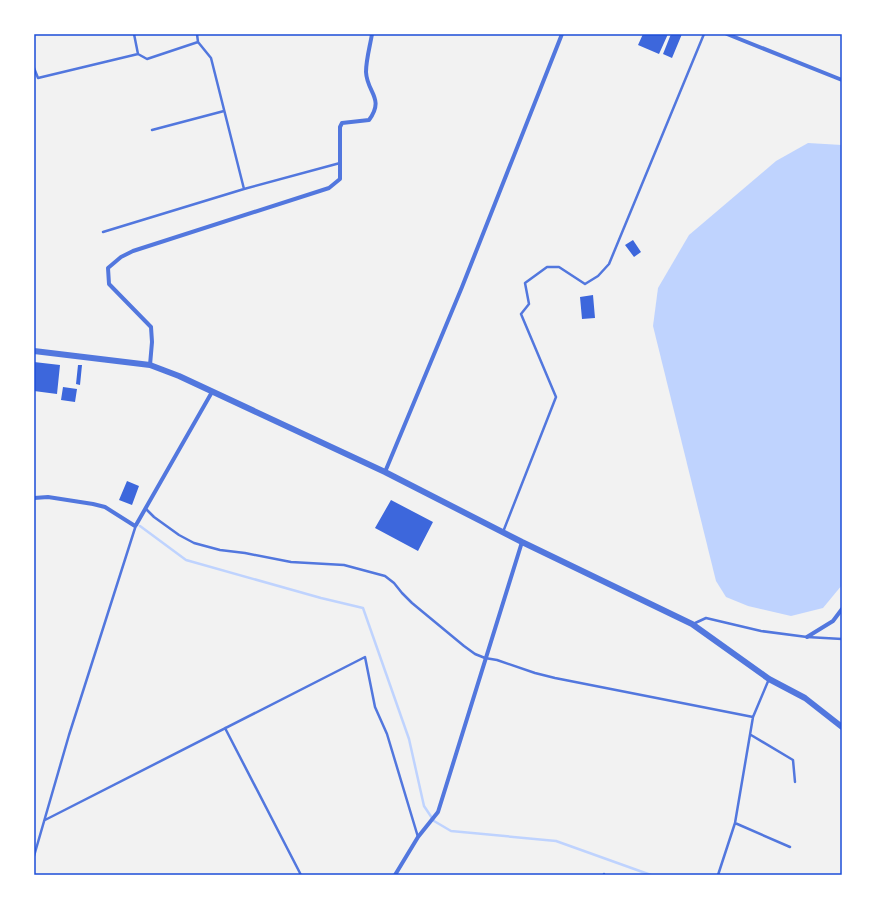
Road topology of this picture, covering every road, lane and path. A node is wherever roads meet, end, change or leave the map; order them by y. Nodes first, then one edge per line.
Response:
1 (134, 34) edge
2 (197, 34) edge
3 (372, 34) edge
4 (562, 34) edge
5 (704, 34) edge
6 (727, 34) edge
7 (198, 42) junction
8 (138, 54) junction
9 (34, 68) edge
10 (842, 80) edge
11 (224, 111) junction
12 (152, 130) dead end
13 (341, 162) junction
14 (244, 190) junction
15 (103, 232) dead end
16 (34, 351) edge
17 (150, 365) junction
18 (212, 392) junction
19 (385, 472) junction
20 (34, 498) edge
21 (145, 511) junction
22 (136, 525) junction
23 (503, 532) junction
24 (522, 542) junction
25 (842, 609) edge
26 (692, 624) junction
27 (807, 637) junction
28 (842, 639) edge
29 (485, 658) junction
30 (769, 679) junction
31 (753, 717) junction
32 (842, 727) edge
33 (225, 728) junction
34 (751, 735) junction
35 (794, 782) dead end
36 (45, 820) junction
37 (735, 823) junction
38 (418, 837) junction
39 (790, 847) dead end
40 (34, 856) edge
41 (301, 875) edge
42 (395, 875) edge
43 (718, 875) edge

1 - 8 lane
2 - 7 lane
3 - 13 street
4 - 19 street
5 - 23 lane
6 - 10 street
7 - 8 lane
7 - 11 lane
8 - 9 lane
11 - 12 lane
11 - 14 lane
13 - 14 lane
13 - 17 street
14 - 15 lane
16 - 17 street
17 - 18 street
18 - 19 street
18 - 21 street
19 - 23 street
20 - 22 street
21 - 22 street
21 - 29 lane
22 - 36 lane
23 - 24 street
24 - 26 street
24 - 29 street
25 - 27 street
26 - 27 lane
26 - 30 street
27 - 28 lane
29 - 31 lane
29 - 38 street
30 - 31 lane
30 - 32 street
31 - 34 lane
33 - 36 lane
33 - 38 lane
33 - 41 lane
34 - 35 lane
34 - 37 lane
36 - 40 lane
37 - 39 lane
37 - 43 lane
38 - 42 street

